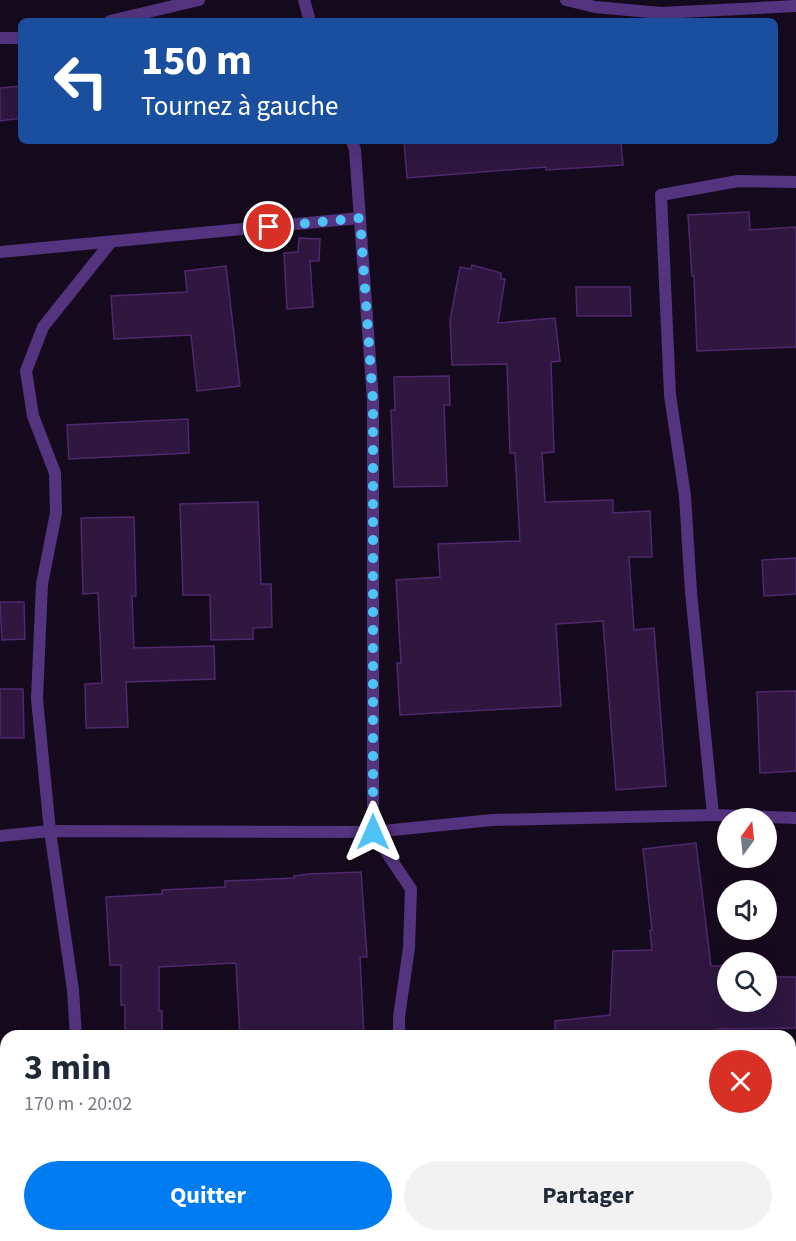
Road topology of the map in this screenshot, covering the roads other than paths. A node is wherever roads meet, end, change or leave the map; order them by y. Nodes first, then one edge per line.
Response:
1 (199, 0) edge
2 (304, 0) edge
3 (566, 0) edge
4 (796, 6) edge
5 (123, 18) edge
6 (309, 18) edge
7 (0, 38) edge
8 (18, 38) edge
9 (353, 144) edge
10 (796, 182) edge
11 (360, 218) junction
12 (111, 242) junction
13 (0, 252) edge
14 (713, 815) junction
15 (796, 818) edge
16 (50, 831) junction
17 (373, 832) junction
18 (0, 836) edge
19 (75, 1030) edge
20 (399, 1030) edge

1 - 5 street
2 - 6 street
3 - 4 street
7 - 8 street
9 - 11 street
10 - 14 street
11 - 12 street
11 - 17 street
12 - 13 street
12 - 16 street
14 - 15 street
14 - 17 street
16 - 17 street
16 - 18 street
16 - 19 street
17 - 20 street

